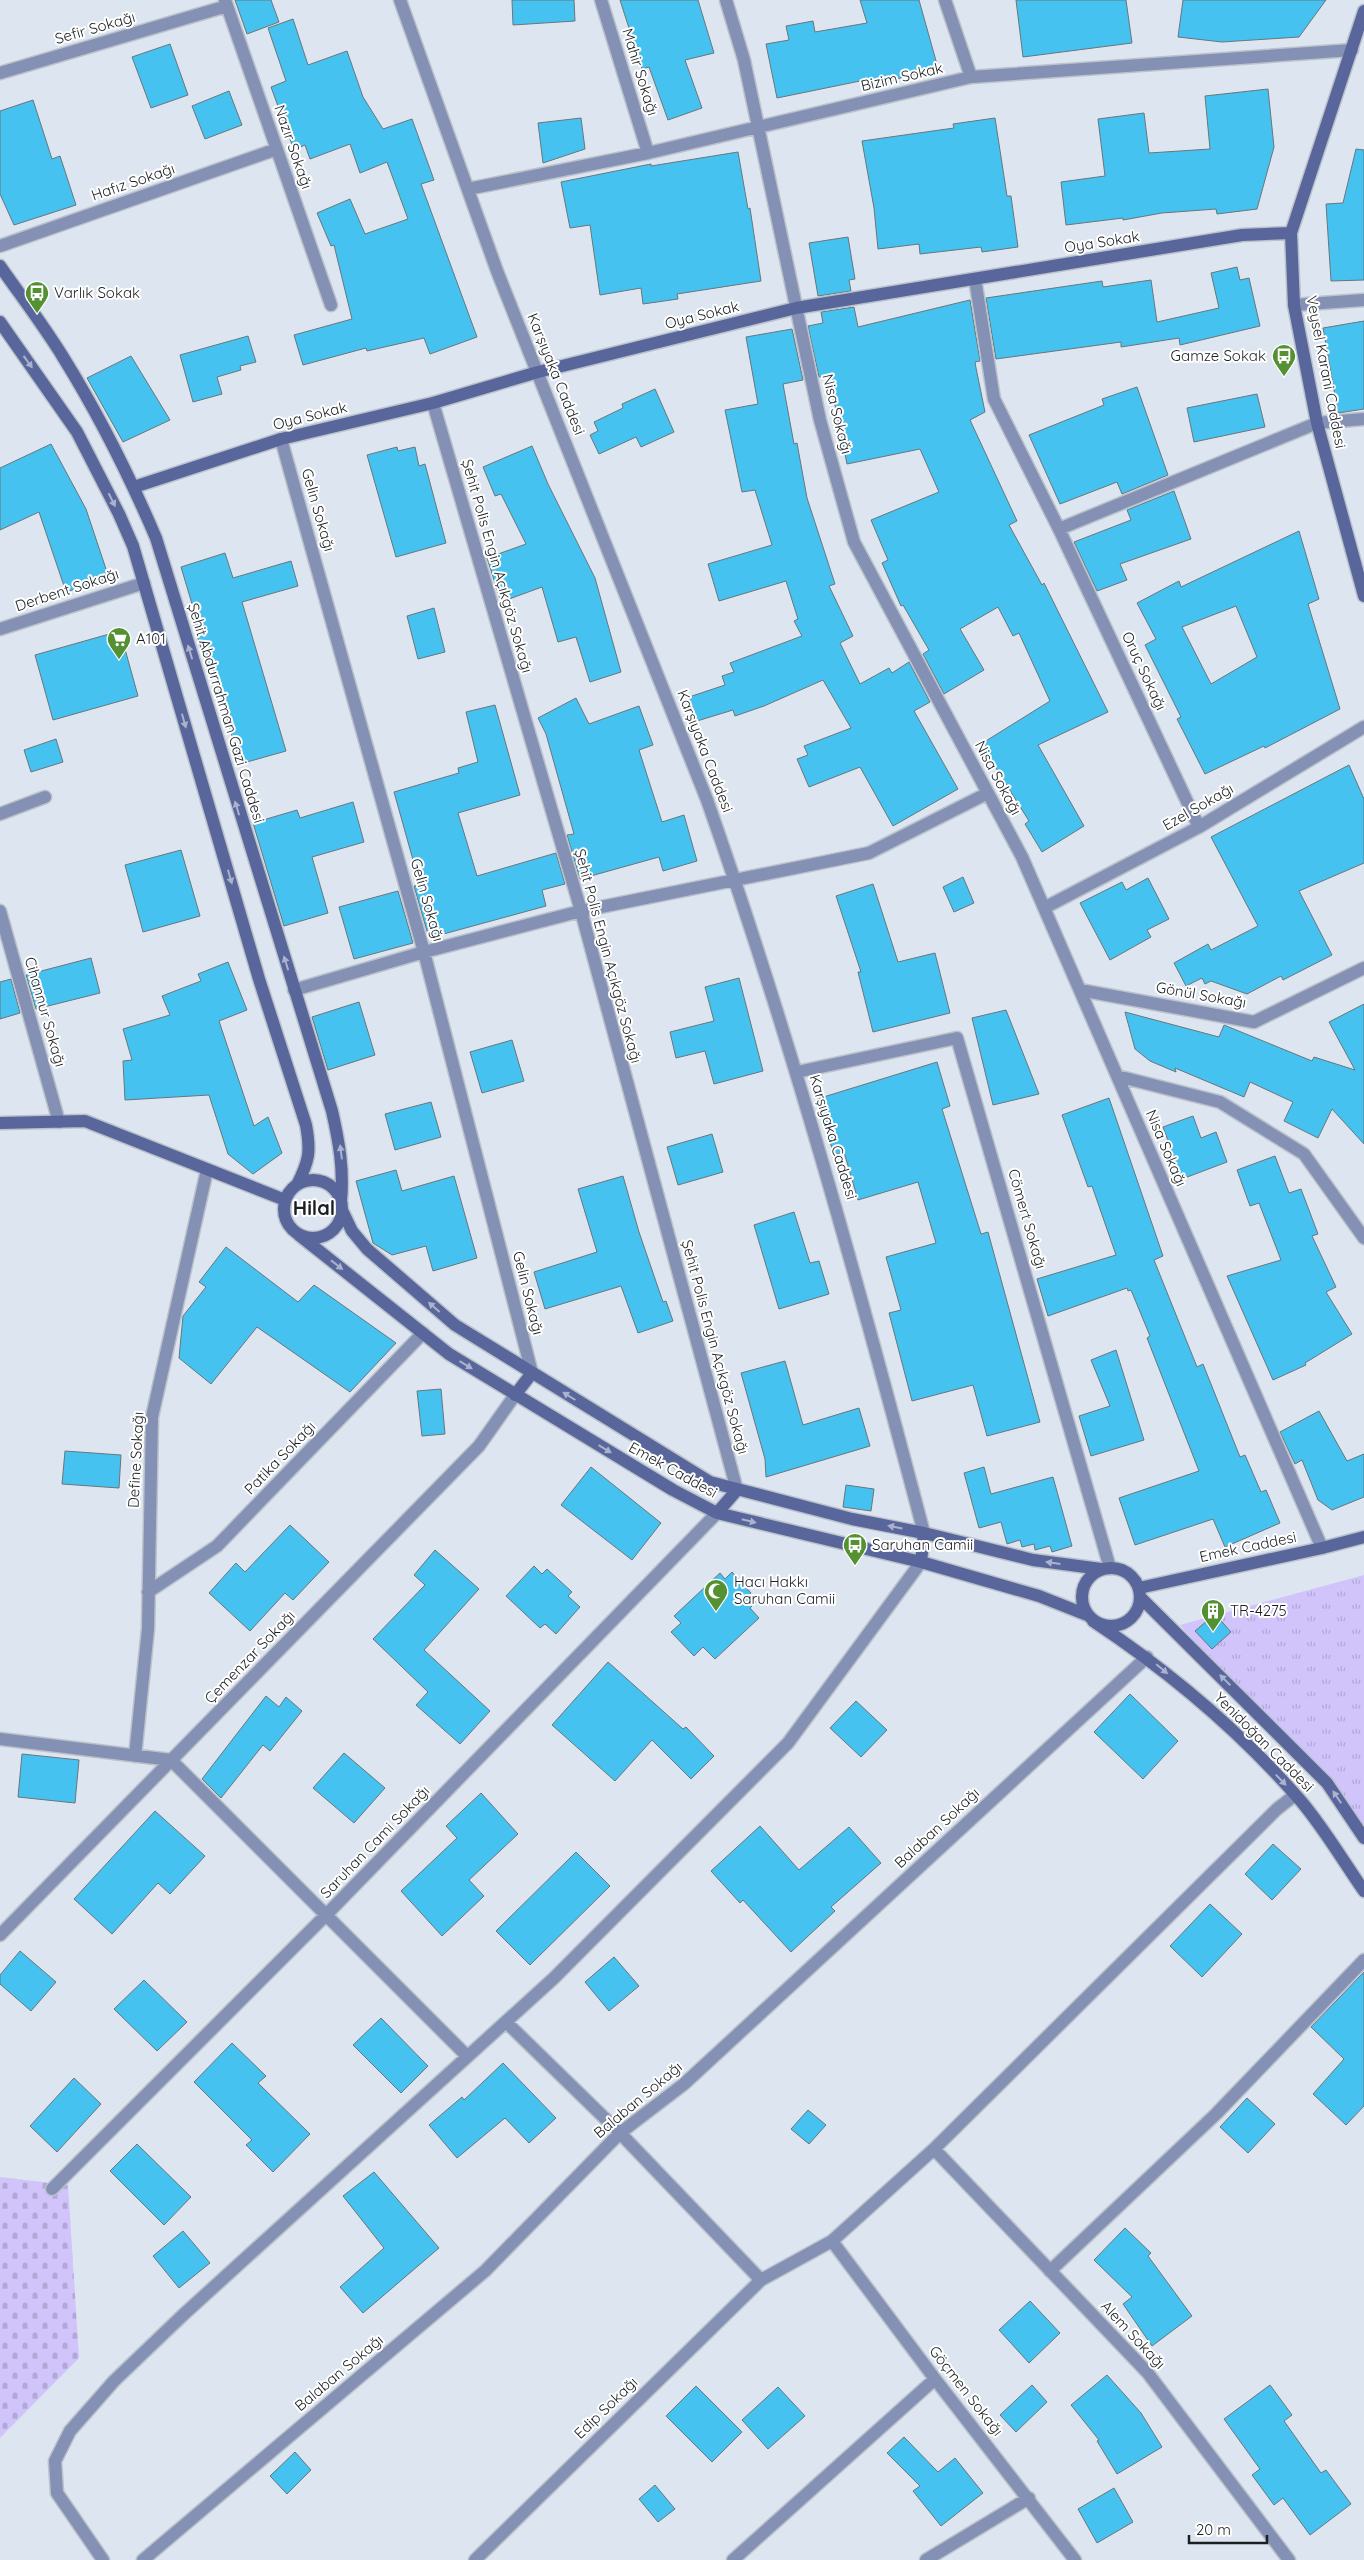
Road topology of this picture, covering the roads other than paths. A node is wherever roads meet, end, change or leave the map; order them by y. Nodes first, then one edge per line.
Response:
1 (400, 0) edge
2 (601, 0) edge
3 (726, 0) edge
4 (946, 0) edge
5 (226, 3) edge
6 (1364, 11) edge
7 (1352, 50) junction
8 (0, 72) edge
9 (971, 77) junction
10 (758, 128) junction
11 (276, 149) junction
12 (648, 153) junction
13 (468, 189) junction
14 (1291, 233) junction
15 (0, 246) edge
16 (0, 266) edge
17 (975, 279) junction
18 (1364, 300) edge
19 (1294, 304) junction
20 (331, 305) dead end
21 (796, 308) junction
22 (0, 322) edge
23 (538, 372) junction
24 (433, 403) junction
25 (1364, 419) edge
26 (1317, 423) junction
27 (281, 439) junction
28 (134, 487) junction
29 (1059, 529) junction
30 (144, 583) junction
31 (1364, 596) edge
32 (0, 629) edge
33 (1364, 727) edge
34 (988, 793) junction
35 (45, 797) dead end
36 (0, 814) edge
37 (1199, 827) junction
38 (736, 881) junction
39 (1044, 908) junction
40 (0, 912) edge
41 (581, 912) junction
42 (424, 952) junction
43 (1364, 968) edge
44 (294, 990) junction
45 (1080, 990) junction
46 (797, 1072) junction
47 (1117, 1076) junction
48 (59, 1122) junction
49 (0, 1123) edge
50 (207, 1170) junction
51 (297, 1185) junction
52 (286, 1200) junction
53 (342, 1206) junction
54 (299, 1235) junction
55 (1364, 1238) edge
56 (423, 1333) junction
57 (532, 1373) junction
58 (516, 1395) junction
59 (737, 1490) junction
60 (717, 1513) junction
61 (924, 1533) junction
62 (1364, 1536) edge
63 (1322, 1548) junction
64 (921, 1562) junction
65 (1106, 1569) junction
66 (148, 1592) junction
67 (1140, 1593) junction
68 (1090, 1618) junction
69 (1147, 1656) junction
70 (0, 1739) edge
71 (136, 1756) junction
72 (171, 1760) junction
73 (1295, 1795) junction
74 (1364, 1838) edge
75 (1364, 1891) edge
76 (327, 1914) junction
77 (0, 1935) edge
78 (1364, 1960) edge
79 (506, 2022) junction
80 (468, 2056) junction
81 (620, 2133) junction
82 (934, 2149) junction
83 (52, 2189) dead end
84 (832, 2241) junction
85 (1050, 2271) junction
86 (761, 2280) junction
87 (935, 2379) junction
88 (1029, 2498) junction
89 (103, 2560) edge
90 (143, 2560) edge
91 (475, 2560) edge
92 (732, 2560) edge
93 (926, 2560) edge
94 (1075, 2560) edge
95 (1289, 2560) edge

1 - 13 street, Karşıyaka Caddesi
2 - 12 street, Mahir Sokağı
3 - 10 street, Nisa Sokağı
4 - 9 street
5 - 8 street, Sefir Sokağı
5 - 11 street, Nazır Sokağı
6 - 7 street, Veysel Karani Caddesi
7 - 9 street, Bizim Sokak
7 - 14 street, Veysel Karani Caddesi
9 - 10 street, Bizim Sokak
10 - 12 street, Bizim Sokak
10 - 21 street, Nisa Sokağı
11 - 15 street, Hafız Sokağı
11 - 20 street, Nazır Sokağı
12 - 13 street, Bizim Sokak
13 - 23 street, Karşıyaka Caddesi
14 - 17 street, Oya Sokak
14 - 19 street, Veysel Karani Caddesi
16 - 28 street, Şehit Abdurrahman Gazi Caddesi
17 - 21 street, Oya Sokak
17 - 29 street, Oruç Sokağı
18 - 19 street
19 - 26 street, Veysel Karani Caddesi
21 - 23 street, Oya Sokak
21 - 34 street, Nisa Sokağı
22 -> 30 street
23 - 24 street, Oya Sokak
23 - 38 street, Karşıyaka Caddesi
24 - 27 street, Oya Sokak
24 - 41 street, Şehit Polis Engin Açıkgöz Sokağı
25 - 26 street
26 - 29 street
26 - 31 street, Veysel Karani Caddesi
27 - 28 street, Oya Sokak
27 - 42 street, Gelin Sokağı
44 -> 28 street, Şehit Abdurrahman Gazi Caddesi
29 - 37 street, Oruç Sokağı
30 - 32 street, Derbent Sokağı
30 -> 51 street
33 - 37 street, Ezel Sokağı
34 - 38 street
34 - 39 street, Nisa Sokağı
35 - 36 street
37 - 39 street, Ezel Sokağı
38 - 41 street
38 - 46 street, Karşıyaka Caddesi
39 - 45 street, Nisa Sokağı
40 - 48 street, Cihannur Sokağı
41 - 42 street
41 - 59 street, Şehit Polis Engin Açıkgöz Sokağı
42 - 44 street
42 - 57 street, Gelin Sokağı
43 - 45 street, Gönül Sokağı
53 -> 44 street, Şehit Abdurrahman Gazi Caddesi
45 - 47 street, Nisa Sokağı
46 - 61 street, Karşıyaka Caddesi
46 - 65 street, Cömert Sokağı
47 - 55 street
47 - 63 street, Nisa Sokağı
48 - 49 street
48 - 50 street
50 - 52 street
50 - 66 street, Define Sokağı
51 - 52 street
51 - 53 street
52 - 54 street
53 - 54 street
57 -> 53 street, Emek Caddesi
54 -> 56 street, Emek Caddesi
56 -> 58 street, Emek Caddesi
56 - 66 street, Patika Sokağı
57 - 58 street
59 -> 57 street, Emek Caddesi
58 -> 60 street, Emek Caddesi
58 - 72 street, Çemenzar Sokağı
59 - 60 street
61 -> 59 street, Emek Caddesi
60 -> 64 street, Emek Caddesi
60 - 76 street, Saruhan Cami Sokağı
61 - 64 street
65 -> 61 street, Emek Caddesi
62 - 63 street, Emek Caddesi
63 - 67 street, Emek Caddesi
64 - 68 street, Emek Caddesi
64 - 79 street
65 - 67 street
65 - 68 street
66 - 71 street, Define Sokağı
67 - 68 street
74 -> 67 street, Yenidoğan Caddesi
68 - 69 street, Yenidoğan Caddesi
69 -> 73 street, Yenidoğan Caddesi
69 - 81 street, Balaban Sokağı
70 - 71 street
71 - 72 street
72 - 76 street
72 - 77 street, Çemenzar Sokağı
73 - 75 street, Yenidoğan Caddesi
73 - 82 street, Edip Sokağı
76 - 80 street
76 - 83 street, Saruhan Cami Sokağı
78 - 85 street
79 - 80 street
79 - 81 street
80 - 89 street
81 - 86 street
81 - 90 street, Balaban Sokağı
82 - 84 street, Edip Sokağı
82 - 85 street, Alem Sokağı
84 - 86 street, Edip Sokağı
84 - 87 street, Göçmen Sokağı
85 - 95 street, Alem Sokağı
86 - 91 street, Edip Sokağı
87 - 88 street, Göçmen Sokağı
87 - 92 street
88 - 93 street
88 - 94 street, Göçmen Sokağı

